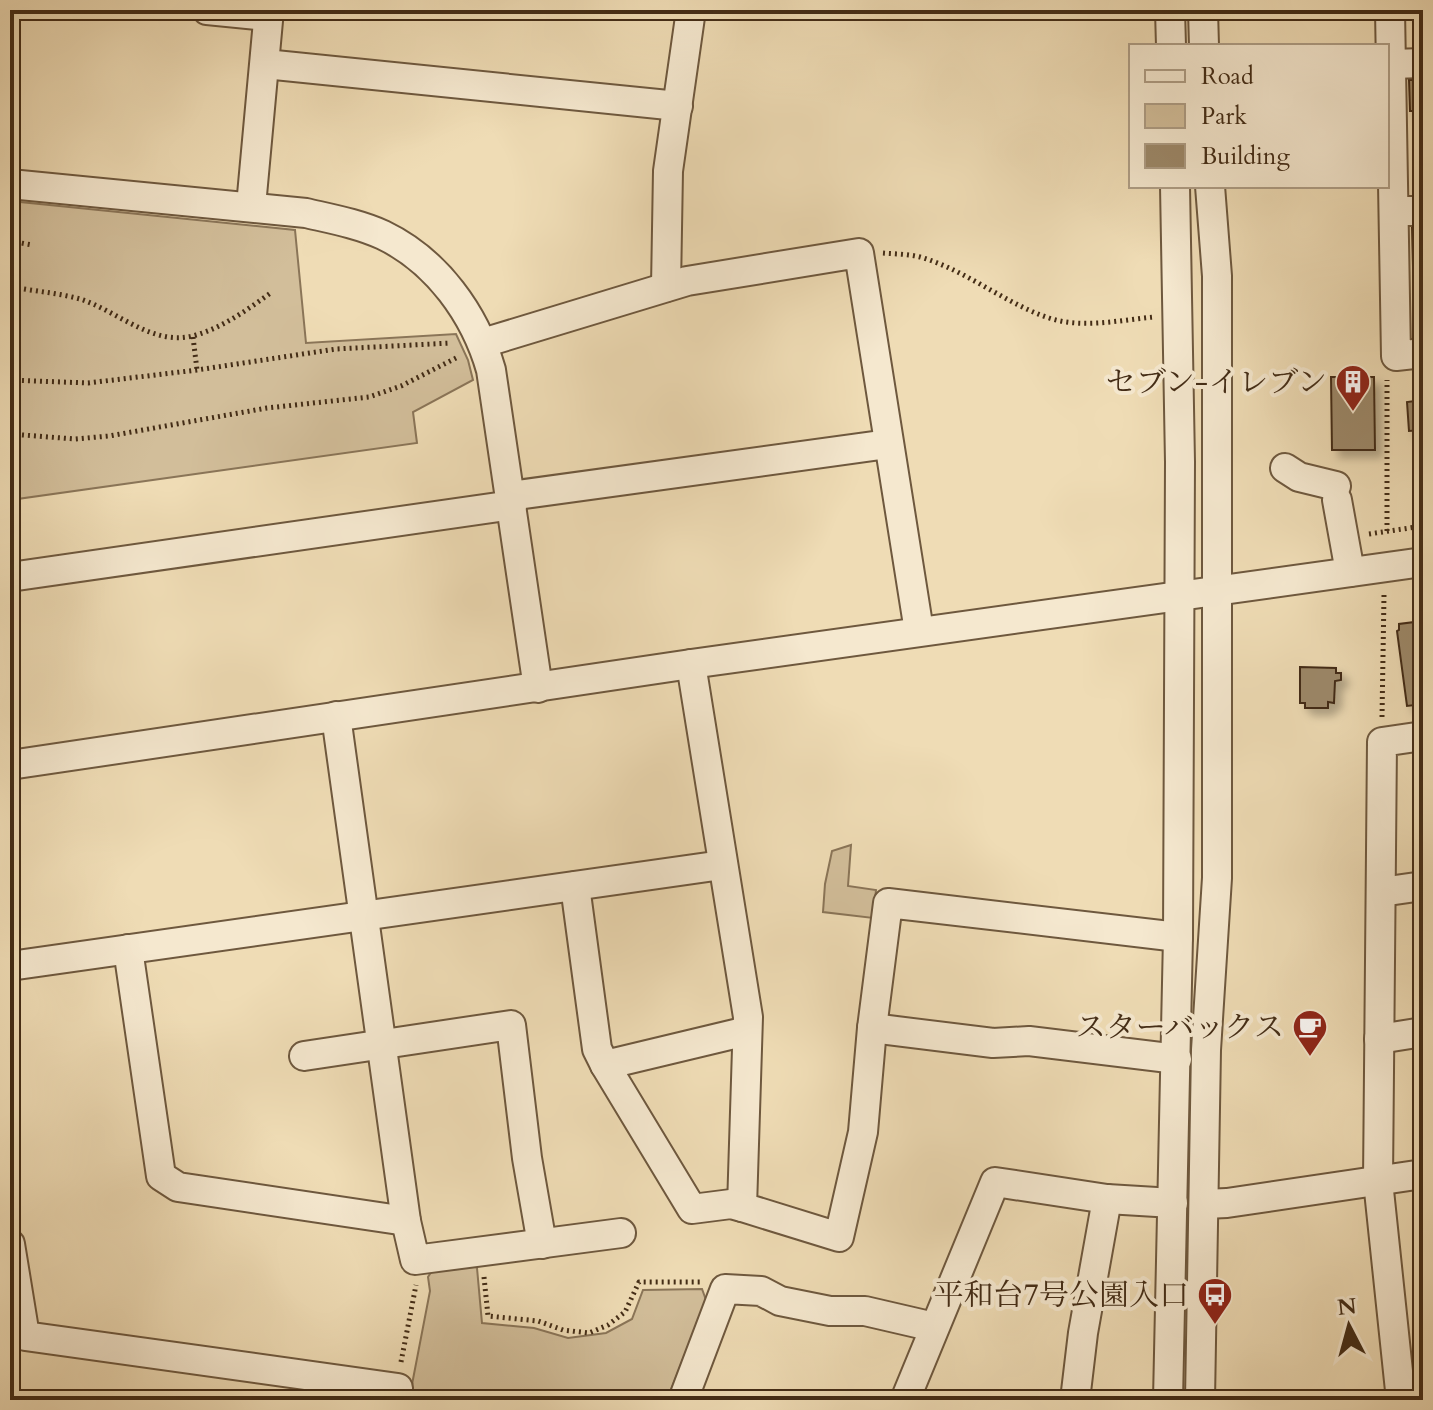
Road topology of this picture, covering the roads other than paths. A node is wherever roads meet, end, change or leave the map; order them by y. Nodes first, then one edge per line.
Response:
1 (207, 10) edge
2 (691, 10) edge
3 (1170, 10) edge
4 (1203, 10) edge
5 (1390, 10) edge
6 (268, 13) edge
7 (1171, 44) edge
8 (1204, 44) edge
9 (1423, 63) edge
10 (265, 64) junction
11 (1392, 64) junction
12 (678, 106) junction
13 (10, 184) edge
14 (1175, 188) edge
15 (1210, 188) edge
16 (251, 206) junction
17 (1394, 211) junction
18 (1423, 211) edge
19 (666, 287) junction
20 (481, 339) junction
21 (1410, 354) edge
22 (888, 444) junction
23 (1285, 468) dead end
24 (511, 500) junction
25 (1423, 562) edge
26 (1350, 572) junction
27 (10, 577) edge
28 (1219, 590) junction
29 (1179, 595) junction
30 (919, 631) junction
31 (691, 664) junction
32 (538, 688) junction
33 (336, 716) junction
34 (1423, 736) edge
35 (10, 765) edge
36 (722, 865) junction
37 (575, 886) junction
38 (1423, 886) edge
39 (1381, 892) junction
40 (364, 915) junction
41 (1178, 937) junction
42 (128, 949) junction
43 (10, 966) edge
44 (872, 1028) junction
45 (747, 1031) junction
46 (1423, 1032) edge
47 (1379, 1039) junction
48 (383, 1046) junction
49 (304, 1056) dead end
50 (1177, 1059) junction
51 (605, 1065) junction
52 (1423, 1174) edge
53 (1378, 1181) junction
54 (1107, 1199) junction
55 (1173, 1203) junction
56 (1204, 1204) junction
57 (742, 1207) junction
58 (406, 1221) junction
59 (621, 1233) dead end
60 (10, 1244) edge
61 (542, 1244) junction
62 (934, 1327) junction
63 (18, 1336) edge
64 (396, 1400) edge
65 (683, 1400) edge
66 (905, 1400) edge
67 (1075, 1400) edge
68 (1168, 1400) edge
69 (1200, 1400) edge
70 (1401, 1400) edge

1 - 6 street
2 - 12 street
3 - 7 street
4 - 8 street
5 - 11 street
6 - 10 street
9 - 11 street
10 - 12 street
10 - 16 street
11 - 17 street
12 - 19 street
13 - 16 street
14 - 29 street
15 - 28 street
16 - 20 street
17 - 18 street
17 - 21 street
19 - 20 street
19 - 22 street
20 - 24 street
22 - 24 street
22 - 30 street
23 - 26 street
24 - 27 street
24 - 32 street
25 - 26 street
26 - 28 street
28 - 29 street
28 - 56 street
29 - 30 street
29 - 41 street
30 - 31 street
31 - 32 street
31 - 36 street
32 - 33 street
33 - 35 street
33 - 40 street
34 - 39 street
36 - 37 street
36 - 45 street
37 - 40 street
37 - 51 street
38 - 39 street
39 - 47 street
40 - 42 street
40 - 48 street
41 - 44 street
41 - 50 street
42 - 43 street
42 - 58 street
44 - 50 street
44 - 57 street
45 - 51 street
45 - 57 street
46 - 47 street
47 - 53 street
48 - 49 street
48 - 58 street
48 - 61 street
50 - 55 street
51 - 57 street
52 - 53 street
53 - 56 street
53 - 70 street
54 - 55 street
54 - 62 street
54 - 67 street
55 - 68 street
56 - 69 street
58 - 61 street
59 - 61 street
60 - 63 street
62 - 65 street
62 - 66 street
63 - 64 street

